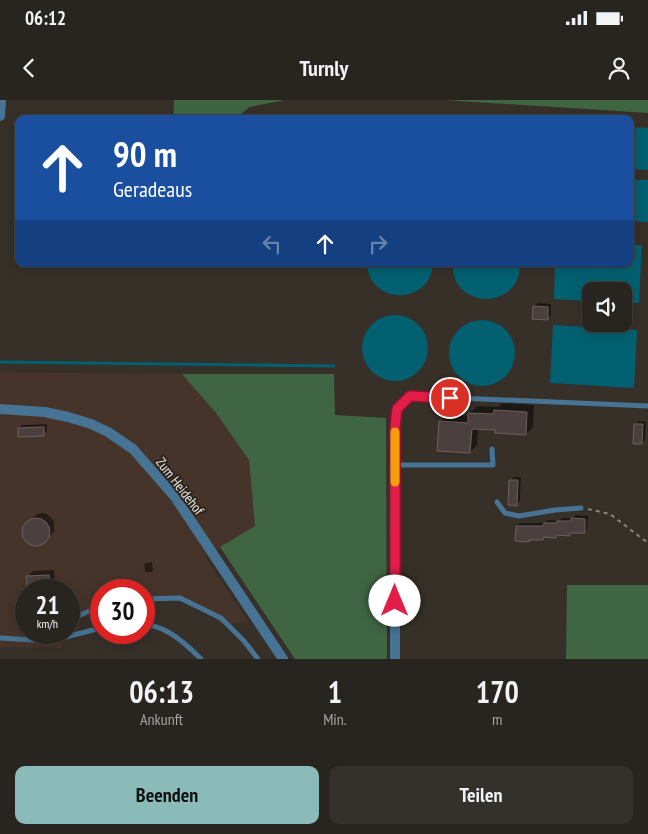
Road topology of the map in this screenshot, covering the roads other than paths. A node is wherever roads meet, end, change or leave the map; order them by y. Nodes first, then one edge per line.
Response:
1 (1, 100) edge
2 (0, 116) edge
3 (648, 405) edge
4 (0, 409) edge
5 (492, 449) dead end
6 (395, 465) junction
7 (497, 502) dead end
8 (581, 508) road end
9 (155, 599) edge
10 (155, 627) edge
11 (0, 638) edge
12 (15, 639) edge
13 (201, 659) edge
14 (258, 659) edge
15 (283, 659) edge
16 (395, 659) edge

1 - 2 street
3 - 6 lane
4 - 15 street, Zum Heidehof
5 - 6 lane
6 - 16 street
7 - 8 lane
9 - 14 lane
10 - 13 lane
11 - 12 lane

